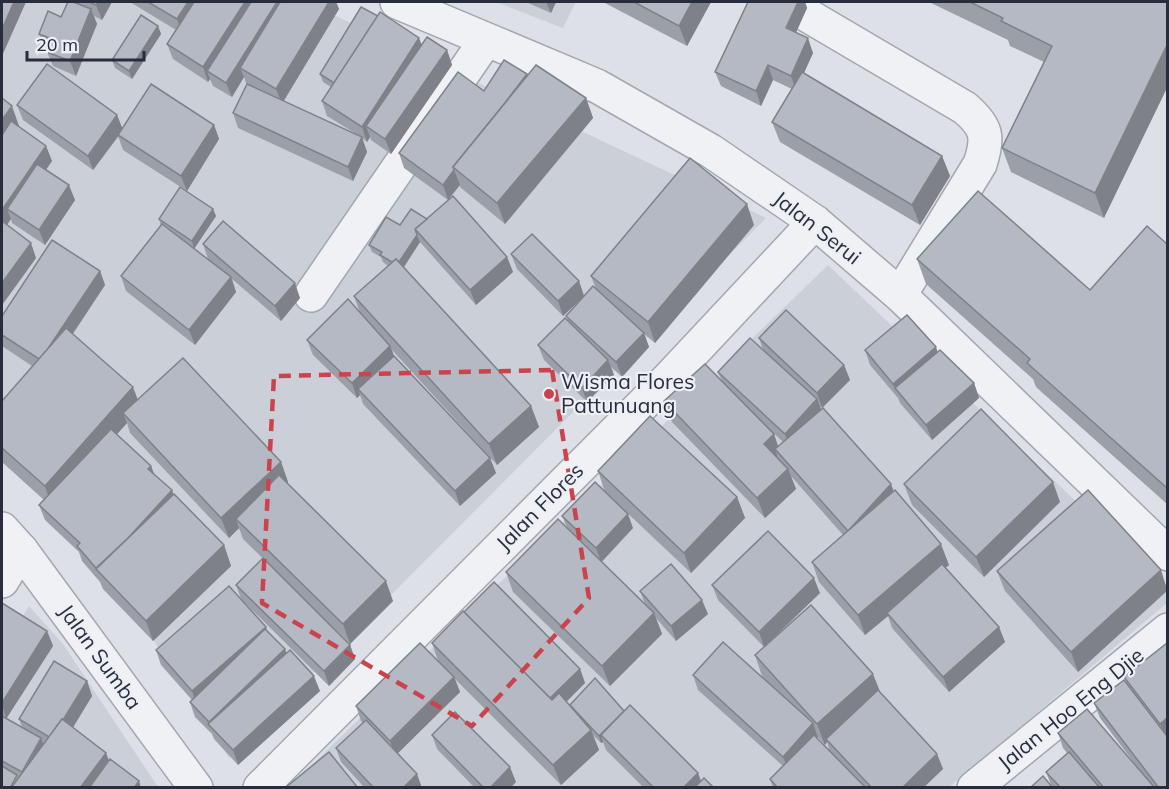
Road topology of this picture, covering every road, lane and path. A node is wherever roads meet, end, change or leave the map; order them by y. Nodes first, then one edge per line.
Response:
1 (397, 2) edge
2 (807, 15) dead end
3 (486, 40) junction
4 (815, 222) junction
5 (900, 294) junction
6 (311, 295) dead end
7 (11, 539) edge
8 (1167, 555) edge
9 (2, 581) edge
10 (1167, 630) edge
11 (196, 788) edge
12 (260, 788) edge
13 (974, 788) edge

1 - 3 street, Jalan Serui
2 - 5 street
3 - 4 street, Jalan Serui
3 - 6 street
4 - 5 street, Jalan Serui
4 - 12 street, Jalan Flores
5 - 8 street, Jalan Serui
7 - 9 street
7 - 11 street, Jalan Sumba
10 - 13 street, Jalan Hoo Eng Djie

